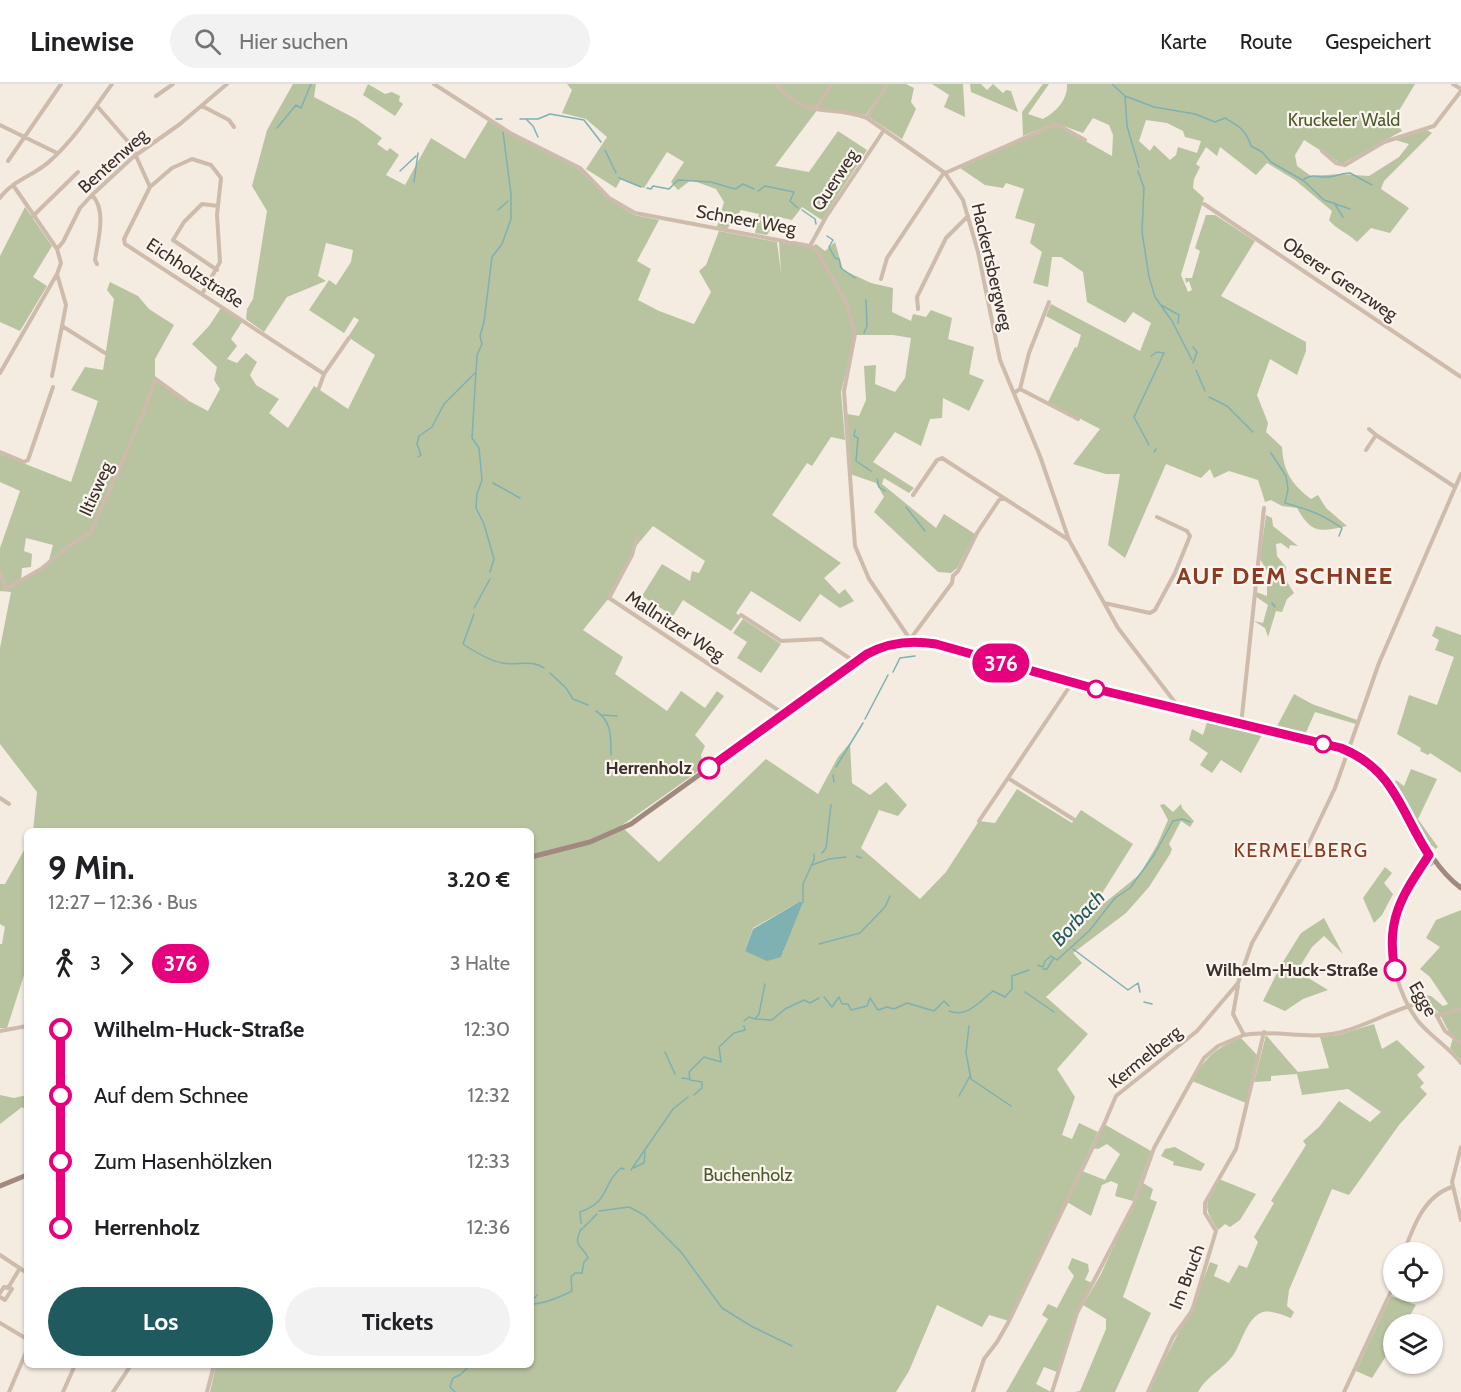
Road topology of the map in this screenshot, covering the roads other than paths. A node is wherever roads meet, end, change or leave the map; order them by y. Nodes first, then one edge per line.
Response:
1 (61, 84) edge
2 (112, 84) edge
3 (173, 84) edge
4 (227, 84) edge
5 (434, 84) edge
6 (776, 84) edge
7 (832, 84) edge
8 (887, 84) edge
9 (1453, 84) edge
10 (1461, 90) edge
11 (156, 96) dead end
12 (97, 106) junction
13 (202, 106) junction
14 (814, 109) junction
15 (867, 118) junction
16 (0, 125) edge
17 (234, 127) dead end
18 (884, 130) junction
19 (24, 137) junction
20 (1085, 140) dead end
21 (1322, 151) dead end
22 (57, 153) junction
23 (137, 156) junction
24 (8, 161) dead end
25 (78, 172) dead end
26 (945, 173) junction
27 (0, 185) edge
28 (13, 185) junction
29 (150, 187) junction
30 (8, 188) junction
31 (92, 195) junction
32 (0, 198) edge
33 (1204, 204) dead end
34 (218, 206) junction
35 (33, 216) junction
36 (968, 216) junction
37 (810, 246) junction
38 (57, 249) junction
39 (97, 264) dead end
40 (217, 270) junction
41 (57, 274) junction
42 (881, 279) dead end
43 (202, 294) junction
44 (1049, 302) dead end
45 (918, 309) dead end
46 (62, 326) junction
47 (349, 338) dead end
48 (105, 353) dead end
49 (0, 373) edge
50 (324, 374) junction
51 (52, 376) dead end
52 (1461, 376) edge
53 (53, 387) dead end
54 (319, 388) dead end
55 (1020, 389) junction
56 (1014, 393) junction
57 (186, 401) dead end
58 (1078, 419) dead end
59 (1369, 429) dead end
60 (1376, 435) junction
61 (1366, 450) dead end
62 (0, 452) edge
63 (1461, 474) edge
64 (1455, 487) junction
65 (913, 495) dead end
66 (1004, 498) junction
67 (1264, 508) dead end
68 (1157, 517) dead end
69 (637, 536) dead end
70 (1069, 540) junction
71 (0, 572) edge
72 (1104, 602) junction
73 (741, 615) dead end
74 (911, 640) junction
75 (855, 662) junction
76 (1072, 683) junction
77 (1177, 709) junction
78 (784, 714) junction
79 (1241, 724) junction
80 (1349, 751) junction
81 (1008, 778) junction
82 (0, 798) edge
83 (9, 804) dead end
84 (1073, 819) dead end
85 (979, 821) dead end
86 (1429, 855) junction
87 (534, 856) edge
88 (1434, 862) junction
89 (1422, 869) junction
90 (1461, 888) edge
91 (1238, 983) junction
92 (1408, 1007) junction
93 (1461, 1009) edge
94 (1439, 1015) junction
95 (24, 1027) edge
96 (0, 1031) edge
97 (1264, 1032) junction
98 (1244, 1035) junction
99 (1461, 1043) edge
100 (1461, 1063) edge
101 (1461, 1147) edge
102 (24, 1176) edge
103 (0, 1186) edge
104 (1452, 1187) junction
105 (1461, 1220) edge
106 (1408, 1242) edge
107 (0, 1255) edge
108 (20, 1268) junction
109 (24, 1271) edge
110 (8, 1287) junction
111 (0, 1295) edge
112 (1386, 1302) edge
113 (0, 1323) edge
114 (24, 1337) edge
115 (24, 1357) edge
116 (74, 1368) edge
117 (129, 1368) edge
118 (213, 1368) edge
119 (9, 1392) edge
120 (63, 1392) edge
121 (113, 1392) edge
122 (207, 1392) edge
123 (973, 1392) edge
124 (1053, 1392) edge
125 (1148, 1392) edge
126 (1344, 1392) edge

1 - 19 street
2 - 12 street
3 - 11 street
4 - 13 street, Bentenweg
5 - 37 street, Schneer Weg
6 - 14 street, Hackertsbergweg
7 - 14 street
8 - 15 street
9 - 10 street
10 - 21 street
12 - 22 street
12 - 23 street
13 - 17 street
13 - 23 street, Bentenweg
14 - 15 street, Hackertsbergweg
15 - 18 street, Hackertsbergweg
16 - 19 street
18 - 26 street, Hackertsbergweg
18 - 37 street, Querweg
19 - 22 street
19 - 24 street
20 - 26 street
22 - 28 street
23 - 29 street
23 - 31 street, Bentenweg
25 - 35 street
26 - 36 street, Hackertsbergweg
26 - 42 street
27 - 30 street
28 - 30 street
28 - 35 street
29 - 34 street
29 - 43 street, Eichholzstraße
30 - 32 street
31 - 38 street, Bentenweg
31 - 39 street
33 - 52 street, Oberer Grenzweg
34 - 40 street
34 - 40 street
35 - 38 street
36 - 45 street
36 - 56 street, Hackertsbergweg
37 - 74 street, Schneer Weg
38 - 41 street
40 - 43 street
41 - 46 street
41 - 49 street
43 - 50 street, Eichholzstraße
44 - 55 street, Hackertsbergweg
46 - 48 street
46 - 51 street
47 - 50 street
50 - 54 street
53 - 62 street
55 - 56 street
55 - 58 street
56 - 70 street, Hackertsbergweg
57 - 71 street, Iltisweg
59 - 60 street
60 - 61 street
60 - 64 street
63 - 64 street
64 - 80 street
65 - 66 street, Hackertsbergweg
66 - 70 street, Hackertsbergweg
66 - 74 street
67 - 79 street
68 - 72 street
69 - 78 street, Mallnitzer Weg
70 - 72 street, Hackertsbergweg
72 - 77 street, Hackertsbergweg
73 - 75 street
74 - 75 main road
74 - 76 main road
75 - 78 main road
76 - 77 main road
76 - 81 street
77 - 79 main road
78 - 87 main road
79 - 80 main road
80 - 86 main road
80 - 91 street, Kermelberg
81 - 84 street
81 - 85 street
82 - 83 street
86 - 88 main road
86 - 89 street, Egge
88 - 89 street, Egge
88 - 90 main road
89 - 92 street, Egge
91 - 98 street
91 - 123 street, Kermelberg
92 - 94 street
92 - 97 street
92 - 100 street, Egge
93 - 94 street
94 - 99 street
95 - 96 street
97 - 98 street
97 - 125 street, Im Bruch
98 - 124 street
101 - 104 street
102 - 103 main road
104 - 105 street
104 - 106 street
107 - 108 street
108 - 109 street
108 - 110 street
110 - 111 street
110 - 111 street
112 - 126 street
113 - 114 street
115 - 119 street
116 - 120 street
117 - 121 street
118 - 122 street

